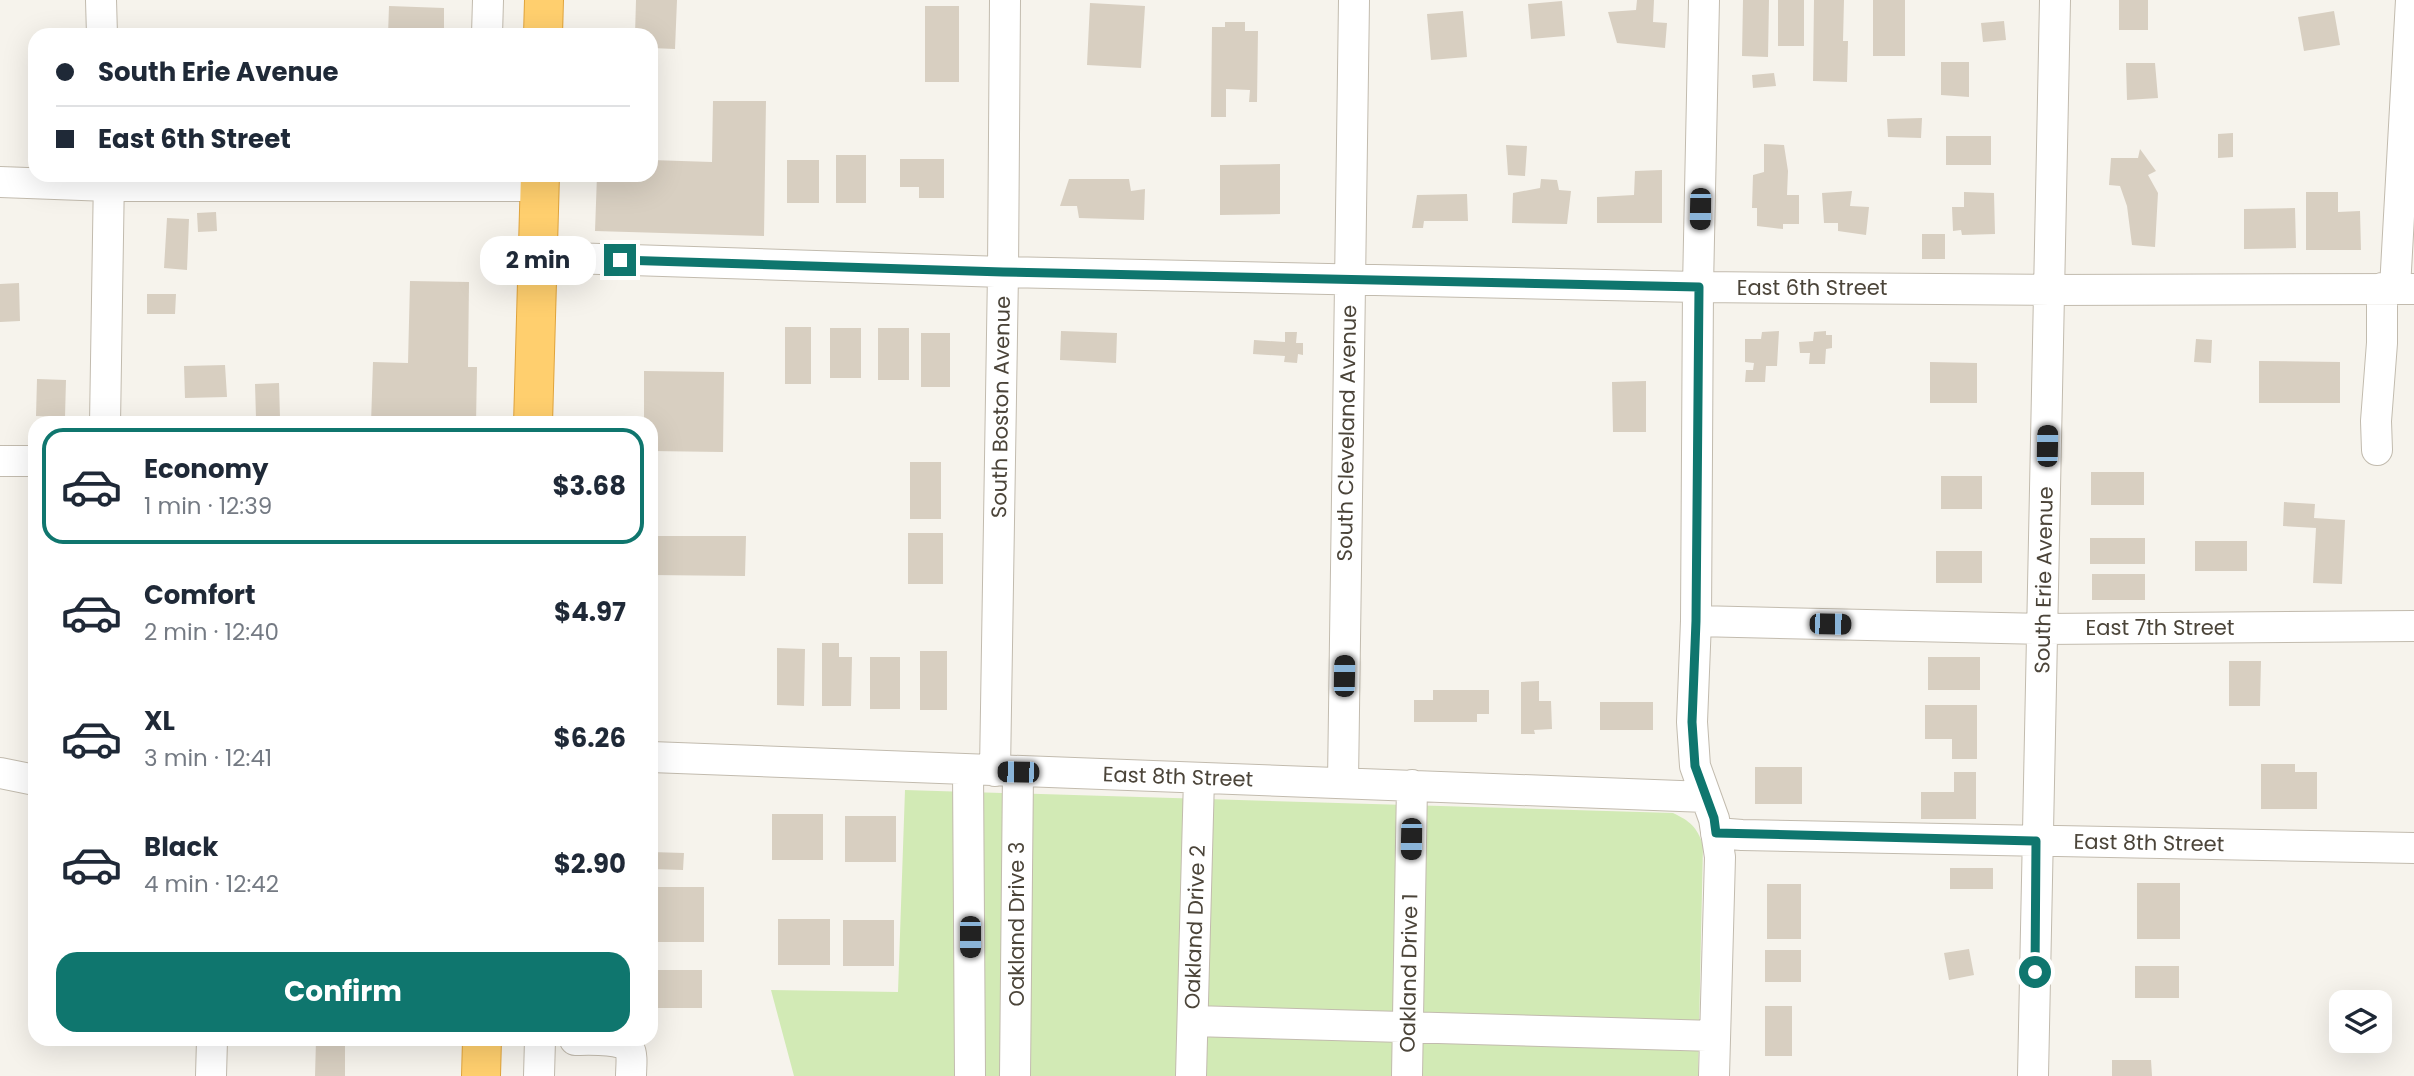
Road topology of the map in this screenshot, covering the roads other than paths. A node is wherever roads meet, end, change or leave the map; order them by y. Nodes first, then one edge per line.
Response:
1 (101, 0) edge
2 (488, 0) edge
3 (544, 0) edge
4 (1005, 0) edge
5 (1354, 0) edge
6 (1704, 0) edge
7 (2055, 0) edge
8 (2410, 0) edge
9 (102, 28) edge
10 (487, 28) edge
11 (543, 28) edge
12 (28, 181) edge
13 (0, 182) edge
14 (109, 182) edge
15 (540, 182) edge
16 (538, 257) junction
17 (1003, 272) junction
18 (1349, 278) junction
19 (1699, 287) junction
20 (2397, 289) edge
21 (2050, 290) junction
22 (105, 416) edge
23 (533, 416) edge
24 (2377, 450) dead end
25 (0, 461) edge
26 (28, 461) edge
27 (1696, 621) junction
28 (2414, 626) edge
29 (2043, 629) junction
30 (658, 757) edge
31 (994, 771) junction
32 (0, 773) edge
33 (1199, 778) junction
34 (28, 779) edge
35 (1343, 782) junction
36 (1412, 785) junction
37 (1706, 797) junction
38 (1716, 833) junction
39 (2036, 841) junction
40 (2414, 848) edge
41 (1193, 1021) junction
42 (1409, 1027) junction
43 (1715, 1036) junction
44 (212, 1046) edge
45 (482, 1046) edge
46 (540, 1046) edge
47 (616, 1046) edge
48 (617, 1046) edge
49 (625, 1046) edge
50 (211, 1076) edge
51 (481, 1076) edge
52 (539, 1076) edge
53 (612, 1076) edge
54 (621, 1076) edge
55 (631, 1076) edge
56 (970, 1076) edge
57 (1015, 1076) edge
58 (1191, 1076) edge
59 (1407, 1076) edge
60 (1714, 1076) edge
61 (2033, 1076) edge

1 - 9 street
2 - 10 street
3 - 11 highway
4 - 17 street, South Boston Avenue
5 - 18 street, South Cleveland Avenue
6 - 19 street
7 - 21 street, South Erie Avenue
8 - 20 street
12 - 13 street
14 - 22 street
15 - 16 highway
16 - 17 street, East 6th Street
16 - 23 highway
17 - 18 street, East 6th Street
17 - 31 street, South Boston Avenue
18 - 19 street, East 6th Street
18 - 35 street, South Cleveland Avenue
19 - 21 street, East 6th Street
19 - 27 street
20 - 21 street, East 6th Street
20 - 24 street
21 - 29 street, South Erie Avenue
25 - 26 street
27 - 29 street, East 7th Street
27 - 37 street
28 - 29 street, East 7th Street
29 - 39 street, South Erie Avenue
30 - 31 street, East 8th Street
31 - 33 street, East 8th Street
31 - 56 street
31 - 57 street, Oakland Drive 3
32 - 34 street
33 - 35 street, East 8th Street
33 - 41 street, Oakland Drive 2
35 - 36 street, East 8th Street
36 - 37 street, East 8th Street
36 - 42 street, Oakland Drive 1
37 - 38 street
38 - 39 street, East 8th Street
38 - 43 street
39 - 40 street, East 8th Street
39 - 61 street, South Erie Avenue
41 - 42 street
41 - 58 street, Oakland Drive 2
42 - 43 street
42 - 59 street, Oakland Drive 1
43 - 60 street
44 - 50 street
45 - 51 highway
46 - 52 street
47 - 53 street
48 - 54 street
49 - 55 street

